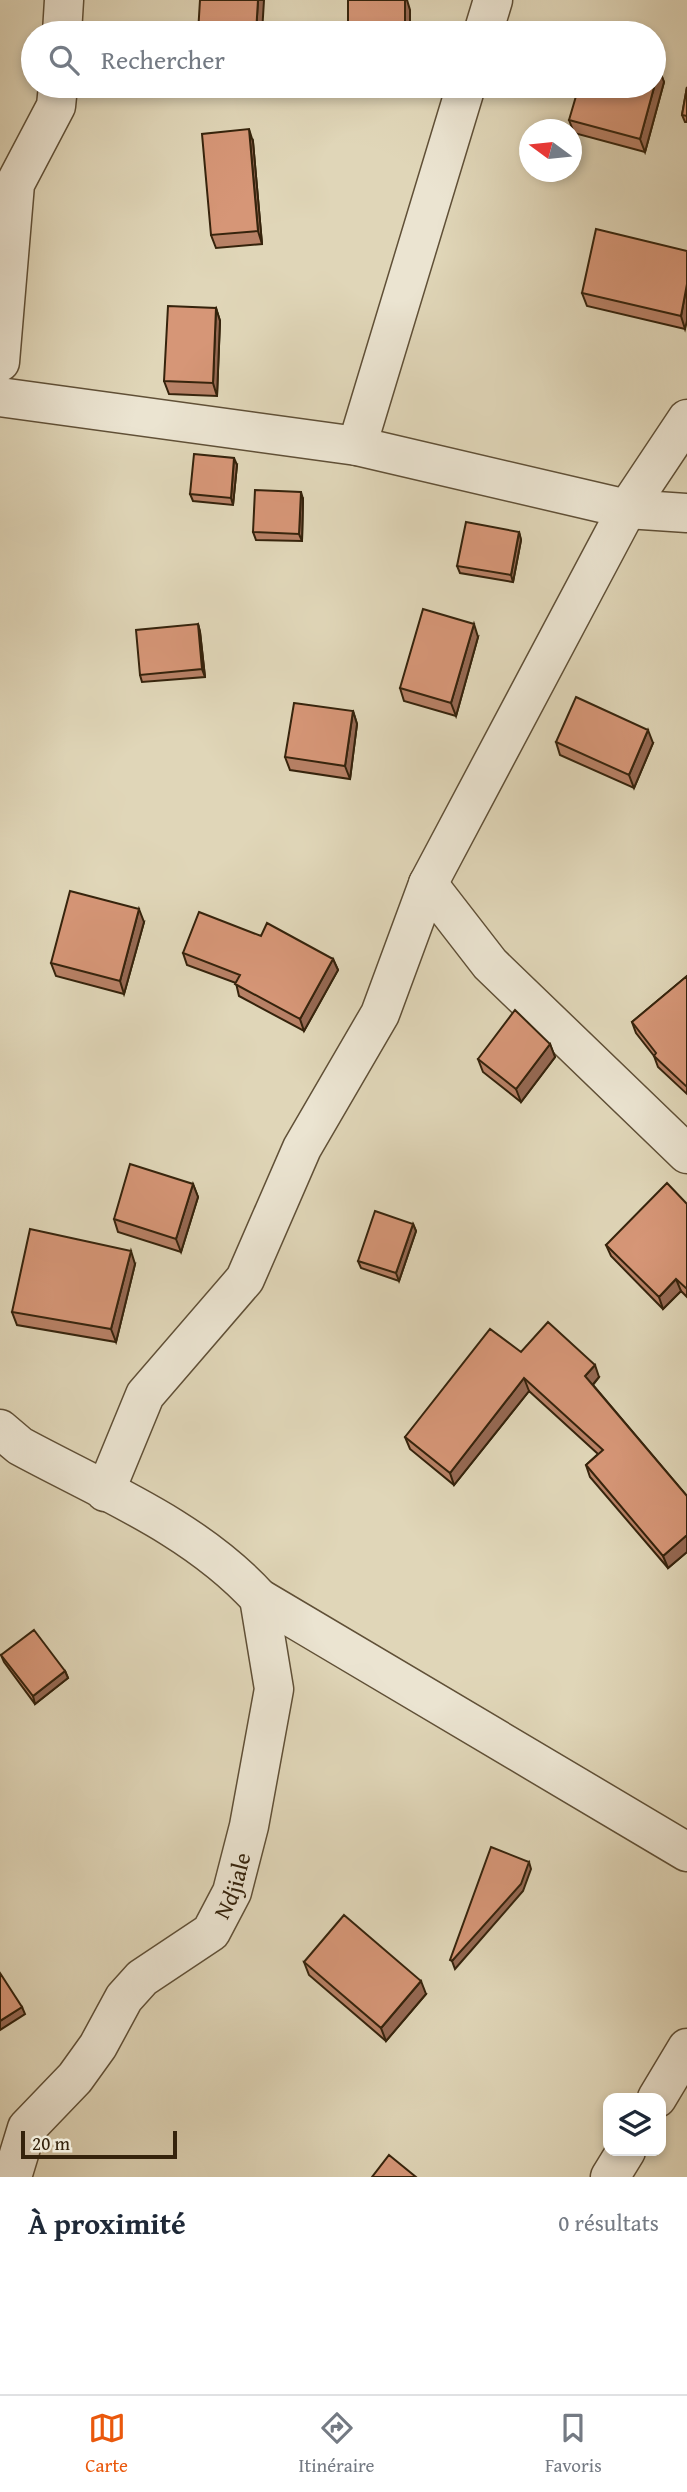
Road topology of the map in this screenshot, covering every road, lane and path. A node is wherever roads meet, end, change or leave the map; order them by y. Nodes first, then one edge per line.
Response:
1 (64, 0) edge
2 (493, 0) edge
3 (63, 21) edge
4 (486, 21) edge
5 (56, 98) edge
6 (56, 98) edge
7 (463, 98) edge
8 (0, 180) edge
9 (0, 362) edge
10 (0, 397) edge
11 (687, 419) edge
12 (357, 446) junction
13 (627, 509) junction
14 (687, 513) edge
15 (428, 884) junction
16 (687, 1154) edge
17 (0, 1429) edge
18 (104, 1492) junction
19 (259, 1598) junction
20 (687, 1852) edge
21 (687, 2048) edge
22 (660, 2093) edge
23 (623, 2156) edge
24 (12, 2177) edge
25 (610, 2177) edge

1 - 3 street
2 - 4 street
5 - 8 street
6 - 9 street
7 - 12 street
10 - 12 street
11 - 13 street
12 - 13 street
13 - 14 street
13 - 15 street
15 - 16 street
15 - 18 street
17 - 18 street
18 - 19 street
19 - 20 street
19 - 24 street, Ndjiale
21 - 22 street
23 - 25 street

